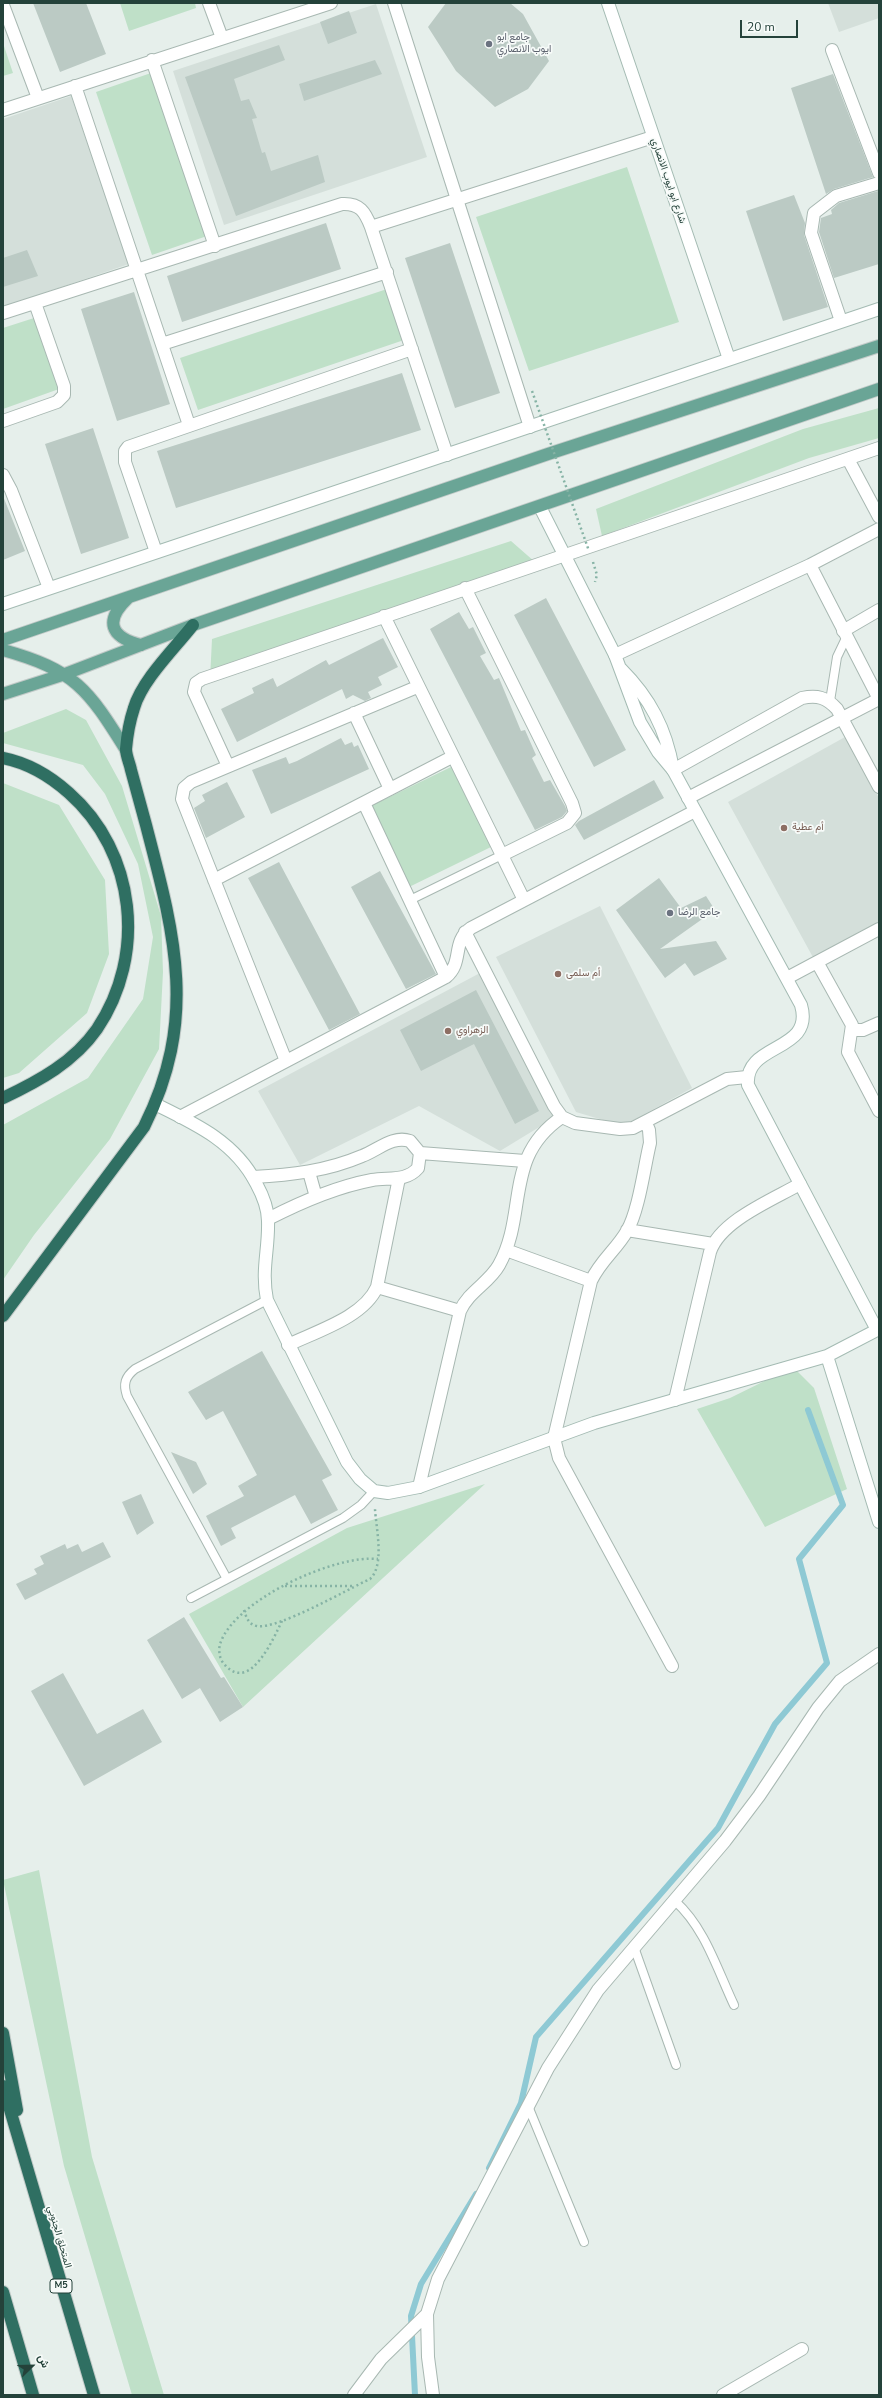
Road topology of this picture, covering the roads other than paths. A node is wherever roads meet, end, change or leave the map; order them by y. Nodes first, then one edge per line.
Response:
1 (209, 3) edge
2 (330, 3) edge
3 (394, 3) edge
4 (608, 3) edge
5 (3, 5) edge
6 (222, 38) junction
7 (832, 50) dead end
8 (152, 60) junction
9 (75, 86) junction
10 (38, 98) junction
11 (3, 110) edge
12 (653, 137) junction
13 (879, 174) edge
14 (879, 183) edge
15 (457, 200) junction
16 (372, 227) junction
17 (215, 246) junction
18 (138, 271) junction
19 (387, 272) junction
20 (35, 303) junction
21 (879, 309) edge
22 (3, 313) edge
23 (841, 321) junction
24 (162, 344) junction
25 (879, 346) edge
26 (412, 349) junction
27 (729, 359) junction
28 (879, 389) edge
29 (3, 421) edge
30 (189, 424) junction
31 (530, 427) junction
32 (879, 448) edge
33 (448, 455) junction
34 (848, 459) junction
35 (3, 475) edge
36 (540, 507) junction
37 (879, 517) edge
38 (879, 529) edge
39 (156, 552) junction
40 (564, 554) junction
41 (810, 566) junction
42 (48, 588) junction
43 (465, 588) junction
44 (129, 597) junction
45 (3, 604) edge
46 (879, 610) edge
47 (384, 616) junction
48 (193, 625) junction
49 (845, 634) junction
50 (3, 640) edge
51 (141, 645) junction
52 (3, 650) edge
53 (615, 655) junction
54 (620, 668) junction
55 (65, 674) junction
56 (417, 687) junction
57 (3, 694) edge
58 (879, 699) edge
59 (830, 701) junction
60 (354, 713) junction
61 (842, 718) junction
62 (126, 750) junction
63 (452, 757) junction
64 (3, 758) edge
65 (228, 766) junction
66 (673, 770) junction
67 (879, 787) edge
68 (390, 789) junction
69 (688, 798) junction
70 (364, 803) junction
71 (696, 811) junction
72 (502, 856) junction
73 (214, 880) junction
74 (410, 900) junction
75 (524, 900) junction
76 (879, 929) edge
77 (465, 932) junction
78 (817, 962) junction
79 (446, 977) junction
80 (787, 978) junction
81 (879, 1023) edge
82 (852, 1030) junction
83 (286, 1061) junction
84 (747, 1078) junction
85 (3, 1098) edge
86 (155, 1104) junction
87 (879, 1111) edge
88 (180, 1117) junction
89 (562, 1117) junction
90 (646, 1122) junction
91 (420, 1153) junction
92 (525, 1161) junction
93 (309, 1172) junction
94 (253, 1177) junction
95 (399, 1178) junction
96 (800, 1184) junction
97 (316, 1197) junction
98 (268, 1219) junction
99 (627, 1230) junction
100 (713, 1244) junction
101 (506, 1250) junction
102 (591, 1281) junction
103 (377, 1287) junction
104 (267, 1300) junction
105 (460, 1311) junction
106 (3, 1316) edge
107 (878, 1330) edge
108 (288, 1345) junction
109 (826, 1356) junction
110 (675, 1400) junction
111 (554, 1438) junction
112 (419, 1486) junction
113 (374, 1491) junction
114 (879, 1522) edge
115 (227, 1579) junction
116 (191, 1598) dead end
117 (879, 1654) edge
118 (672, 1666) dead end
119 (675, 1901) junction
120 (634, 1947) junction
121 (734, 2005) dead end
122 (3, 2033) edge
123 (676, 2065) dead end
124 (3, 2086) edge
125 (528, 2106) junction
126 (29, 2176) junction
127 (584, 2242) dead end
128 (3, 2292) edge
129 (427, 2314) junction
130 (802, 2349) dead end
131 (33, 2395) edge
132 (94, 2395) edge
133 (354, 2395) edge
134 (433, 2395) edge
135 (723, 2395) edge

1 - 6 street
2 - 6 street
3 - 15 street
4 - 12 street, شارع ابو ايوب الانصاري
5 - 10 street
6 - 8 street
7 - 13 street
8 - 9 street
8 - 17 street
9 - 10 street
9 - 18 street
10 - 11 street
12 - 15 street
12 - 27 street, شارع ابو ايوب الانصاري
14 - 23 street
15 - 16 street
15 - 31 street
16 - 17 street
16 - 19 street
17 - 18 street
18 - 20 street
18 - 24 street
19 - 24 street
19 - 26 street
20 - 22 street
20 - 29 street
21 - 23 street
23 - 27 street
24 - 30 street
25 - 44 main road
26 - 30 street
26 - 33 street
27 - 31 street
28 - 36 main road
30 - 39 street
31 - 33 street
32 - 34 street
33 - 39 street
34 - 37 street
34 - 40 street
35 - 42 street
36 - 40 street
36 - 48 main road
38 - 41 street
39 - 42 street
40 - 43 street
40 - 53 street
41 - 49 street
41 - 53 street
42 - 45 street
43 - 47 street
43 - 72 street
44 - 50 main road
44 - 51 main road
46 - 49 street
47 - 56 street
47 - 65 street
48 - 51 main road
48 - 62 highway
49 - 58 street
49 - 59 lane
51 - 55 main road
52 - 55 main road
53 - 54 street
54 - 66 street
54 - 66 street
55 - 57 main road
55 - 62 main road
56 - 60 street
56 - 63 street
58 - 61 street
59 - 61 street
59 - 66 street
60 - 65 street
60 - 68 street
61 - 67 street
61 - 69 street
62 - 86 highway
63 - 68 street
63 - 72 street
64 - 85 highway
65 - 73 street
66 - 69 street
68 - 70 street
69 - 71 street
70 - 73 street
70 - 74 street
71 - 75 street
71 - 80 street
72 - 74 lane
72 - 75 street
73 - 83 street
74 - 79 street
75 - 77 street
76 - 78 street
77 - 79 street
77 - 89 street
78 - 80 street
78 - 82 street
79 - 83 street
80 - 84 street
81 - 82 street
82 - 87 street
83 - 88 street
84 - 90 street
84 - 96 street
86 - 88 street
86 - 106 highway
88 - 94 street
89 - 90 street
89 - 92 street
90 - 99 street
91 - 92 street
91 - 93 street
91 - 95 street
92 - 101 street
93 - 94 street
93 - 97 street
94 - 98 street
95 - 97 street
95 - 103 street
96 - 100 street
96 - 107 street
97 - 98 street
98 - 104 street
99 - 100 street
99 - 102 street
100 - 110 street
101 - 102 street
101 - 105 street
102 - 111 street
103 - 105 street
103 - 108 street
104 - 108 street
104 - 115 lane
105 - 112 street
107 - 109 street
108 - 113 street
109 - 110 street
109 - 114 street
110 - 111 street
111 - 112 street
111 - 118 street
112 - 113 street
113 - 115 lane
115 - 116 lane
117 - 119 street
119 - 120 street
119 - 121 lane
120 - 123 lane
120 - 125 street
122 - 126 highway
124 - 126 highway, المتحلق الجنوبي / M5
125 - 127 lane
125 - 129 street
126 - 132 highway, المتحلق الجنوبي / M5
128 - 131 highway
129 - 133 street
129 - 134 street
130 - 135 street

